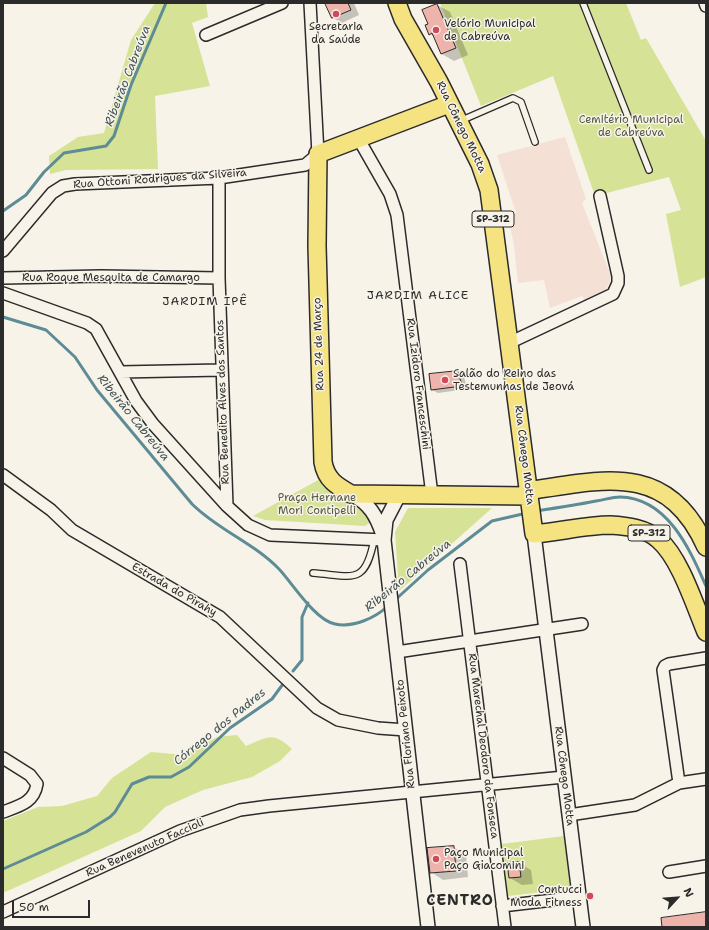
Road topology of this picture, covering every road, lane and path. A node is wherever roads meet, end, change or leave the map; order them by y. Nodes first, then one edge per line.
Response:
1 (282, 3) edge
2 (310, 3) edge
3 (396, 3) edge
4 (582, 3) edge
5 (206, 35) dead end
6 (449, 104) junction
7 (458, 121) junction
8 (358, 138) junction
9 (535, 142) dead end
10 (318, 154) junction
11 (649, 170) dead end
12 (219, 178) junction
13 (600, 196) dead end
14 (3, 251) edge
15 (3, 278) edge
16 (219, 278) junction
17 (3, 293) edge
18 (509, 343) junction
19 (221, 370) junction
20 (120, 372) junction
21 (3, 475) edge
22 (399, 495) junction
23 (432, 495) junction
24 (529, 497) junction
25 (373, 500) junction
26 (227, 506) junction
27 (534, 528) junction
28 (379, 540) junction
29 (706, 547) edge
30 (460, 564) dead end
31 (313, 573) dead end
32 (582, 624) dead end
33 (546, 630) junction
34 (706, 632) edge
35 (469, 641) junction
36 (397, 652) junction
37 (706, 658) edge
38 (406, 730) junction
39 (3, 758) edge
40 (564, 777) junction
41 (706, 779) edge
42 (678, 783) junction
43 (488, 784) junction
44 (413, 792) junction
45 (3, 812) edge
46 (569, 815) junction
47 (706, 866) edge
48 (669, 872) dead end
49 (579, 897) junction
50 (502, 906) junction
51 (3, 912) edge
52 (428, 927) edge
53 (506, 927) edge
54 (583, 927) edge

1 - 5 street
2 - 10 street, Rua 24 de Março
3 - 6 main road, Rua Cônego Motta / SP-312
4 - 11 lane
6 - 7 main road, Rua Cônego Motta / SP-312
6 - 8 main road
7 - 9 lane
7 - 18 main road, Rua Cônego Motta / SP-312
8 - 10 main road
8 - 23 street, Rua Izidoro Franceschini
10 - 12 street, Rua Ottoni Rodrigues da Silveira
10 - 25 main road, Rua 24 de Março
12 - 14 street, Rua Ottoni Rodrigues da Silveira
12 - 16 street, Rua Benedito Alves dos Santos
13 - 18 street
15 - 16 street, Rua Roque Mesquita de Camargo
16 - 19 street, Rua Benedito Alves dos Santos
17 - 20 street
18 - 24 main road, Rua Cônego Motta / SP-312
19 - 20 street
19 - 26 street, Rua Benedito Alves dos Santos
20 - 26 street
21 - 38 street, Estrada do Pirahy
22 - 23 main road, Rua 24 de Março
22 - 25 main road, Rua 24 de Março
22 - 28 street
23 - 24 main road, Rua 24 de Março
24 - 27 main road, Rua Cônego Motta / SP-312
24 - 29 main road, Rua 24 de Março
25 - 28 street
26 - 28 street
27 - 33 street, Rua Cônego Motta
27 - 34 main road, SP-312
28 - 31 lane
28 - 36 street, Rua Floriano Peixoto
30 - 35 street, Rua Marechal Deodoro da Fonseca
32 - 33 street
33 - 35 street
33 - 40 street, Rua Cônego Motta
35 - 36 street
35 - 43 street, Rua Marechal Deodoro da Fonseca
36 - 38 street, Rua Floriano Peixoto
37 - 42 street
38 - 44 street, Rua Floriano Peixoto
39 - 45 street
40 - 43 street, Rua Benevenuto Faccioli
40 - 46 street, Rua Cônego Motta
41 - 42 street
42 - 46 street
43 - 44 street, Rua Benevenuto Faccioli
43 - 50 street, Rua Marechal Deodoro da Fonseca
44 - 51 street, Rua Benevenuto Faccioli
44 - 52 street, Rua Floriano Peixoto
46 - 49 street, Rua Cônego Motta
47 - 48 street
49 - 50 street
49 - 54 street, Rua Cônego Motta
50 - 53 street, Rua Marechal Deodoro da Fonseca

